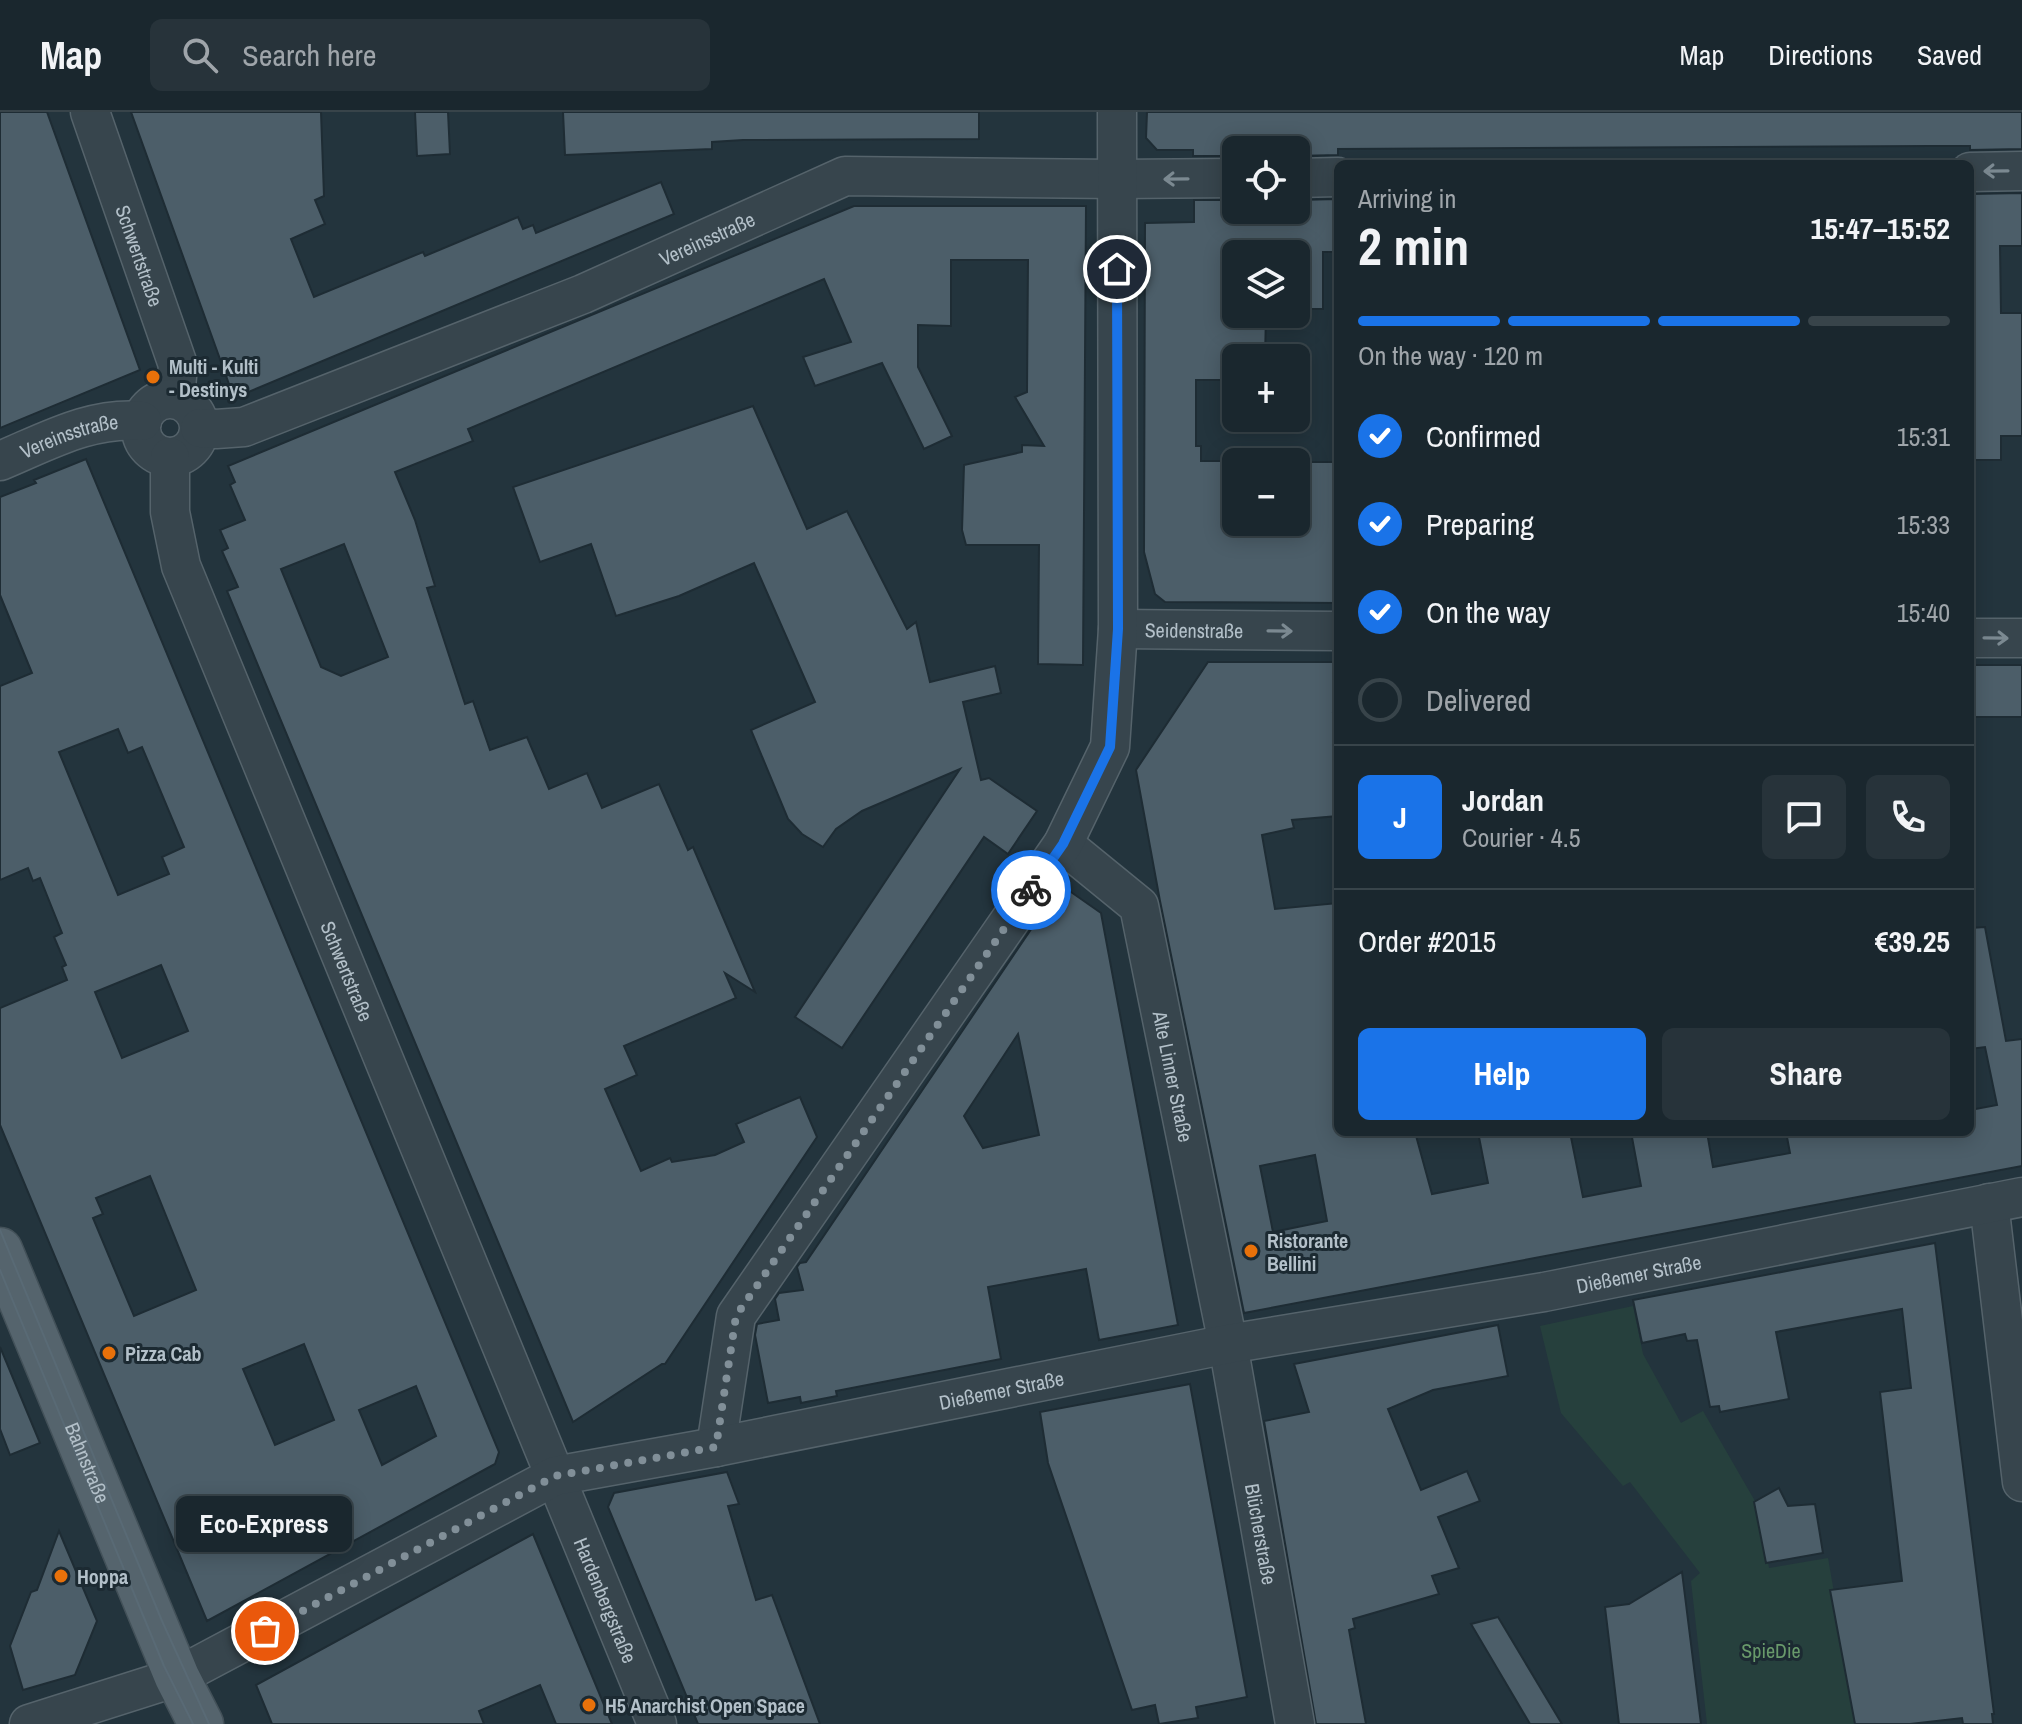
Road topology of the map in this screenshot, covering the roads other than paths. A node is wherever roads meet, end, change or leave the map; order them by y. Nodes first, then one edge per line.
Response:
1 (90, 112) edge
2 (1117, 112) edge
3 (2022, 171) edge
4 (1974, 172) edge
5 (1334, 177) edge
6 (1222, 178) edge
7 (1310, 178) edge
8 (1116, 179) junction
9 (175, 399) junction
10 (142, 421) junction
11 (200, 428) junction
12 (170, 457) junction
13 (0, 461) edge
14 (1118, 629) junction
15 (1334, 631) edge
16 (1974, 638) edge
17 (2022, 638) edge
18 (1063, 844) junction
19 (2006, 1200) edge
20 (0, 1250) edge
21 (1228, 1344) junction
22 (716, 1447) junction
23 (555, 1476) junction
24 (2022, 1482) edge
25 (177, 1677) junction
26 (29, 1724) edge
27 (201, 1724) edge
28 (657, 1724) edge
29 (1295, 1724) edge

1 - 9 street, Schwertstraße
2 - 8 street
3 -> 4 street
5 - 7 street
6 -> 8 street, Vereinsstraße
8 - 11 street, Vereinsstraße
8 - 14 street
9 - 10 street
9 - 11 street
10 - 12 street
10 - 13 street, Vereinsstraße
11 - 12 street
12 - 23 street, Schwertstraße
14 -> 15 street, Seidenstraße
14 - 18 street, Seidenstraße
16 -> 17 street
18 - 21 street, Alte Linner Straße
18 - 22 street, Seidenstraße
19 - 21 street, Dießemer Straße
19 - 24 street
20 - 25 main road, Bahnstraße
21 - 22 street, Dießemer Straße
21 - 29 street, Blücherstraße
22 - 23 street, Dießemer Straße
23 - 25 street, Dießemer Straße
23 - 28 street, Hardenbergstraße
25 - 26 street, Dießemer Straße
25 - 27 main road, Bahnstraße

